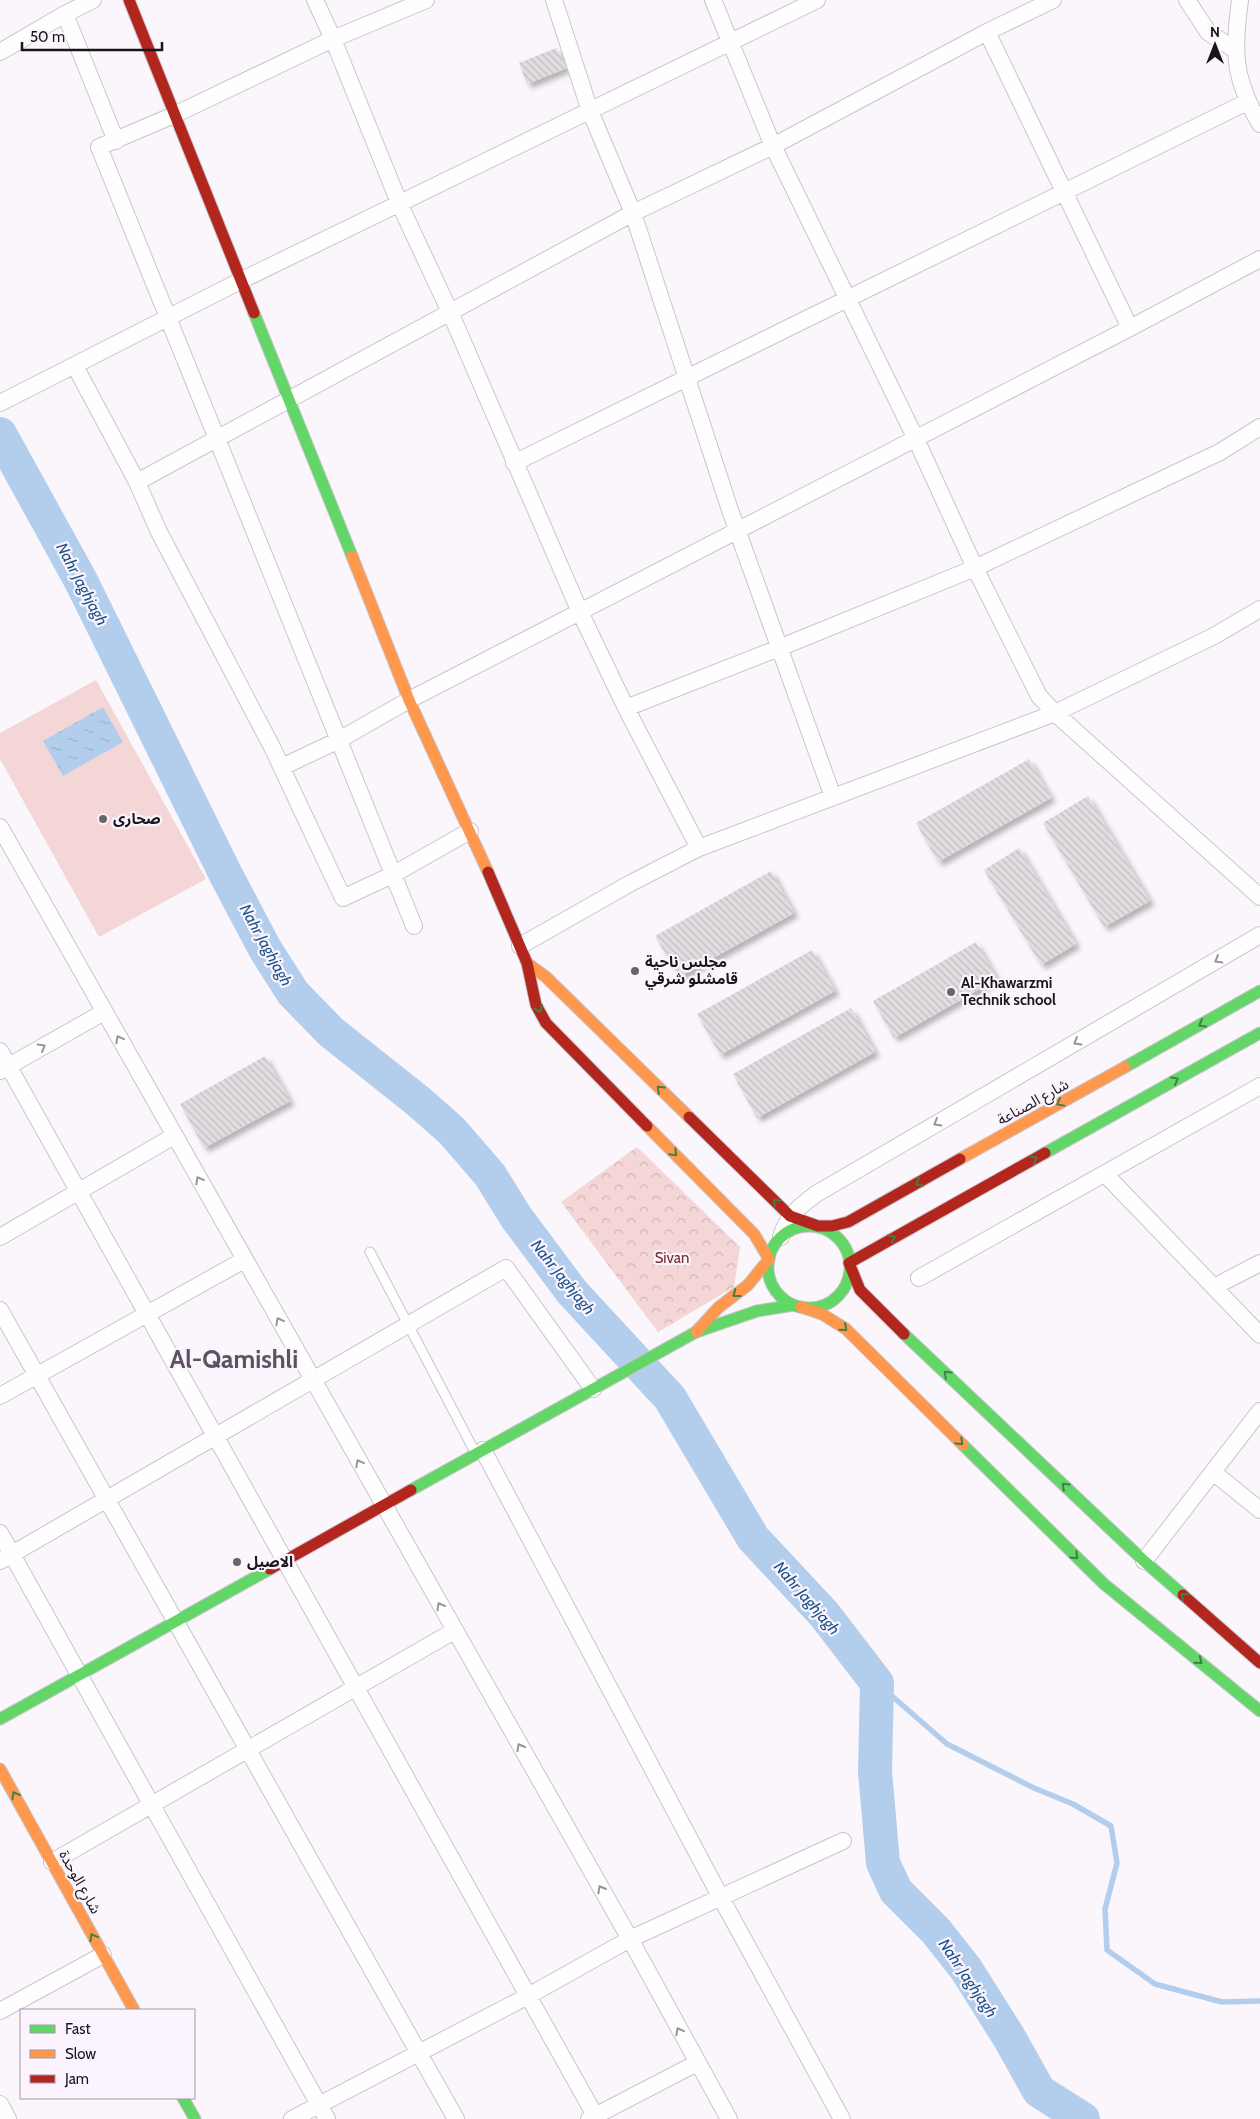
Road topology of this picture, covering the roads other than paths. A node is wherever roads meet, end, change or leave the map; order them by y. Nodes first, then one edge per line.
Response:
1 (94, 0) edge
2 (129, 0) edge
3 (315, 0) edge
4 (426, 0) edge
5 (554, 0) edge
6 (713, 0) edge
7 (817, 0) edge
8 (1053, 0) edge
9 (1188, 0) edge
10 (1240, 0) edge
11 (65, 14) junction
12 (987, 32) junction
13 (333, 39) junction
14 (730, 42) junction
15 (1235, 50) junction
16 (0, 52) edge
17 (1247, 102) junction
18 (590, 111) junction
19 (174, 115) junction
20 (1260, 124) edge
21 (116, 141) junction
22 (773, 146) junction
23 (1064, 192) junction
24 (400, 205) junction
25 (633, 213) junction
26 (1260, 259) edge
27 (240, 282) junction
28 (848, 299) junction
29 (450, 312) junction
30 (166, 318) junction
31 (1130, 328) junction
32 (75, 366) junction
33 (686, 378) junction
34 (288, 400) junction
35 (0, 403) edge
36 (1260, 428) edge
37 (915, 437) junction
38 (218, 438) junction
39 (514, 463) junction
40 (137, 482) junction
41 (738, 531) junction
42 (975, 568) junction
43 (1260, 609) edge
44 (580, 612) junction
45 (779, 648) junction
46 (409, 700) junction
47 (626, 708) junction
48 (1055, 713) junction
49 (340, 740) junction
50 (282, 768) junction
51 (833, 797) junction
52 (0, 828) edge
53 (470, 831) junction
54 (699, 848) junction
55 (394, 874) junction
56 (1260, 898) edge
57 (414, 926) dead end
58 (1260, 936) edge
59 (520, 946) junction
60 (527, 962) junction
61 (1260, 991) edge
62 (104, 1012) junction
63 (1260, 1033) edge
64 (0, 1051) edge
65 (4, 1068) edge
66 (1260, 1086) edge
67 (174, 1136) junction
68 (1105, 1174) junction
69 (78, 1192) junction
70 (790, 1216) junction
71 (817, 1227) junction
72 (0, 1237) edge
73 (781, 1237) junction
74 (370, 1252) dead end
75 (769, 1259) junction
76 (244, 1260) junction
77 (849, 1262) junction
78 (1260, 1263) edge
79 (919, 1278) dead end
80 (1214, 1287) junction
81 (798, 1306) junction
82 (0, 1310) edge
83 (147, 1314) junction
84 (408, 1325) junction
85 (696, 1332) junction
86 (1260, 1335) edge
87 (37, 1376) junction
88 (312, 1380) junction
89 (600, 1386) junction
90 (0, 1396) edge
91 (1260, 1411) edge
92 (215, 1436) junction
93 (480, 1452) junction
94 (1213, 1472) junction
95 (106, 1499) junction
96 (383, 1506) junction
97 (1260, 1510) edge
98 (0, 1532) edge
99 (6, 1557) edge
100 (285, 1561) junction
101 (1144, 1561) junction
102 (175, 1622) junction
103 (454, 1631) junction
104 (1260, 1663) edge
105 (79, 1675) junction
106 (356, 1688) junction
107 (1260, 1711) edge
108 (0, 1719) edge
109 (248, 1750) junction
110 (0, 1769) edge
111 (152, 1805) junction
112 (843, 1841) dead end
113 (52, 1862) junction
114 (720, 1896) junction
115 (630, 1939) junction
116 (94, 1959) junction
117 (528, 1996) junction
118 (133, 2009) edge
119 (0, 2012) edge
120 (418, 2053) junction
121 (697, 2063) junction
122 (184, 2099) edge
123 (0, 2104) edge
124 (323, 2112) edge
125 (594, 2118) edge
126 (8, 2119) edge
127 (195, 2119) edge
128 (292, 2119) edge
129 (456, 2119) edge
130 (729, 2119) edge
131 (842, 2119) edge

1 - 11 street
2 - 19 street
3 - 13 street
4 - 13 street
5 - 18 street
6 - 14 street
7 - 14 street
8 - 12 street
9 - 15 street
10 - 15 street
11 - 16 street
11 - 21 street
12 - 22 street
12 - 23 street
13 - 19 street
13 - 24 street
14 - 18 street
14 - 22 street
15 - 17 street
17 - 20 street
17 - 23 street
18 - 24 street
18 - 25 street
19 - 21 street
19 - 27 street
21 - 30 street
22 - 25 street
22 - 28 street
23 - 28 street
23 - 31 street
24 - 27 street
24 - 29 street
25 - 29 street
25 - 33 street
26 - 31 street
27 - 30 street
27 - 34 street
28 - 33 street
28 - 37 street
29 - 34 street
29 - 39 street
30 - 32 street
30 - 38 street
31 - 37 street
32 - 35 street
32 - 40 street
33 - 39 street
33 - 41 street
34 - 38 street
34 - 46 street
36 - 42 street
37 - 41 street
37 - 42 street
38 - 40 street
38 - 49 street
39 - 44 street
40 - 50 street
41 - 44 street
41 - 45 street
42 - 45 street
42 - 48 street
43 - 48 street
44 - 46 street
44 - 47 street
45 - 47 street
45 - 51 street
46 - 49 street
46 - 53 street
47 - 54 street
48 - 51 street
48 - 56 street
49 - 50 street
49 - 55 street
50 - 55 street
51 - 54 street
52 - 62 street
53 - 55 street
53 - 59 street
54 - 59 street
55 - 57 street
58 -> 70 street
59 - 60 street
70 -> 60 street
60 -> 75 street
61 -> 71 street, شارع الصناعة
65 -> 62 street
67 -> 62 street
77 -> 63 street
64 - 65 street
65 - 69 street
66 - 68 street
67 - 69 street
76 -> 67 street
68 - 79 street
68 - 80 street
69 - 72 street
69 - 83 street
70 - 71 street
70 - 73 street
71 - 73 street
71 - 77 street
73 - 75 street
74 - 84 lane
75 - 81 street
75 -> 85 street
76 - 83 street
88 -> 76 street
77 - 81 street
101 -> 77 street
78 - 80 street
80 - 86 street
81 - 85 street
81 -> 107 street
82 - 87 street
83 - 87 street
83 - 92 street
84 - 88 street
84 - 89 street
84 - 93 lane
85 - 89 street
87 - 90 street
87 - 95 street
88 - 92 street
96 -> 88 street
89 - 93 street
91 - 94 street
92 - 95 street
92 - 100 street
93 - 96 street
93 - 114 street
94 - 97 street
94 - 101 street
95 - 99 street
95 - 102 street
96 - 100 street
103 -> 96 street
98 - 99 street
99 - 105 street
100 - 102 street
100 - 106 street
104 -> 101 street
102 - 105 street
102 - 109 street
103 - 106 street
115 -> 103 street
105 - 108 street
105 - 111 street
106 - 109 street
106 - 117 street
109 - 111 street
109 - 120 street
113 -> 110 street, شارع الوحدة
111 - 113 street
111 - 124 street
112 - 114 street
116 -> 113 street, شارع الوحدة
114 - 115 street
114 - 131 street
115 - 117 street
121 -> 115 street
116 - 118 street, شارع الوحدة
116 - 119 street
117 - 120 street
117 - 125 street
120 - 124 street
120 - 129 street
121 - 125 street
121 - 130 street
122 - 127 street
123 - 126 street
124 - 128 street

